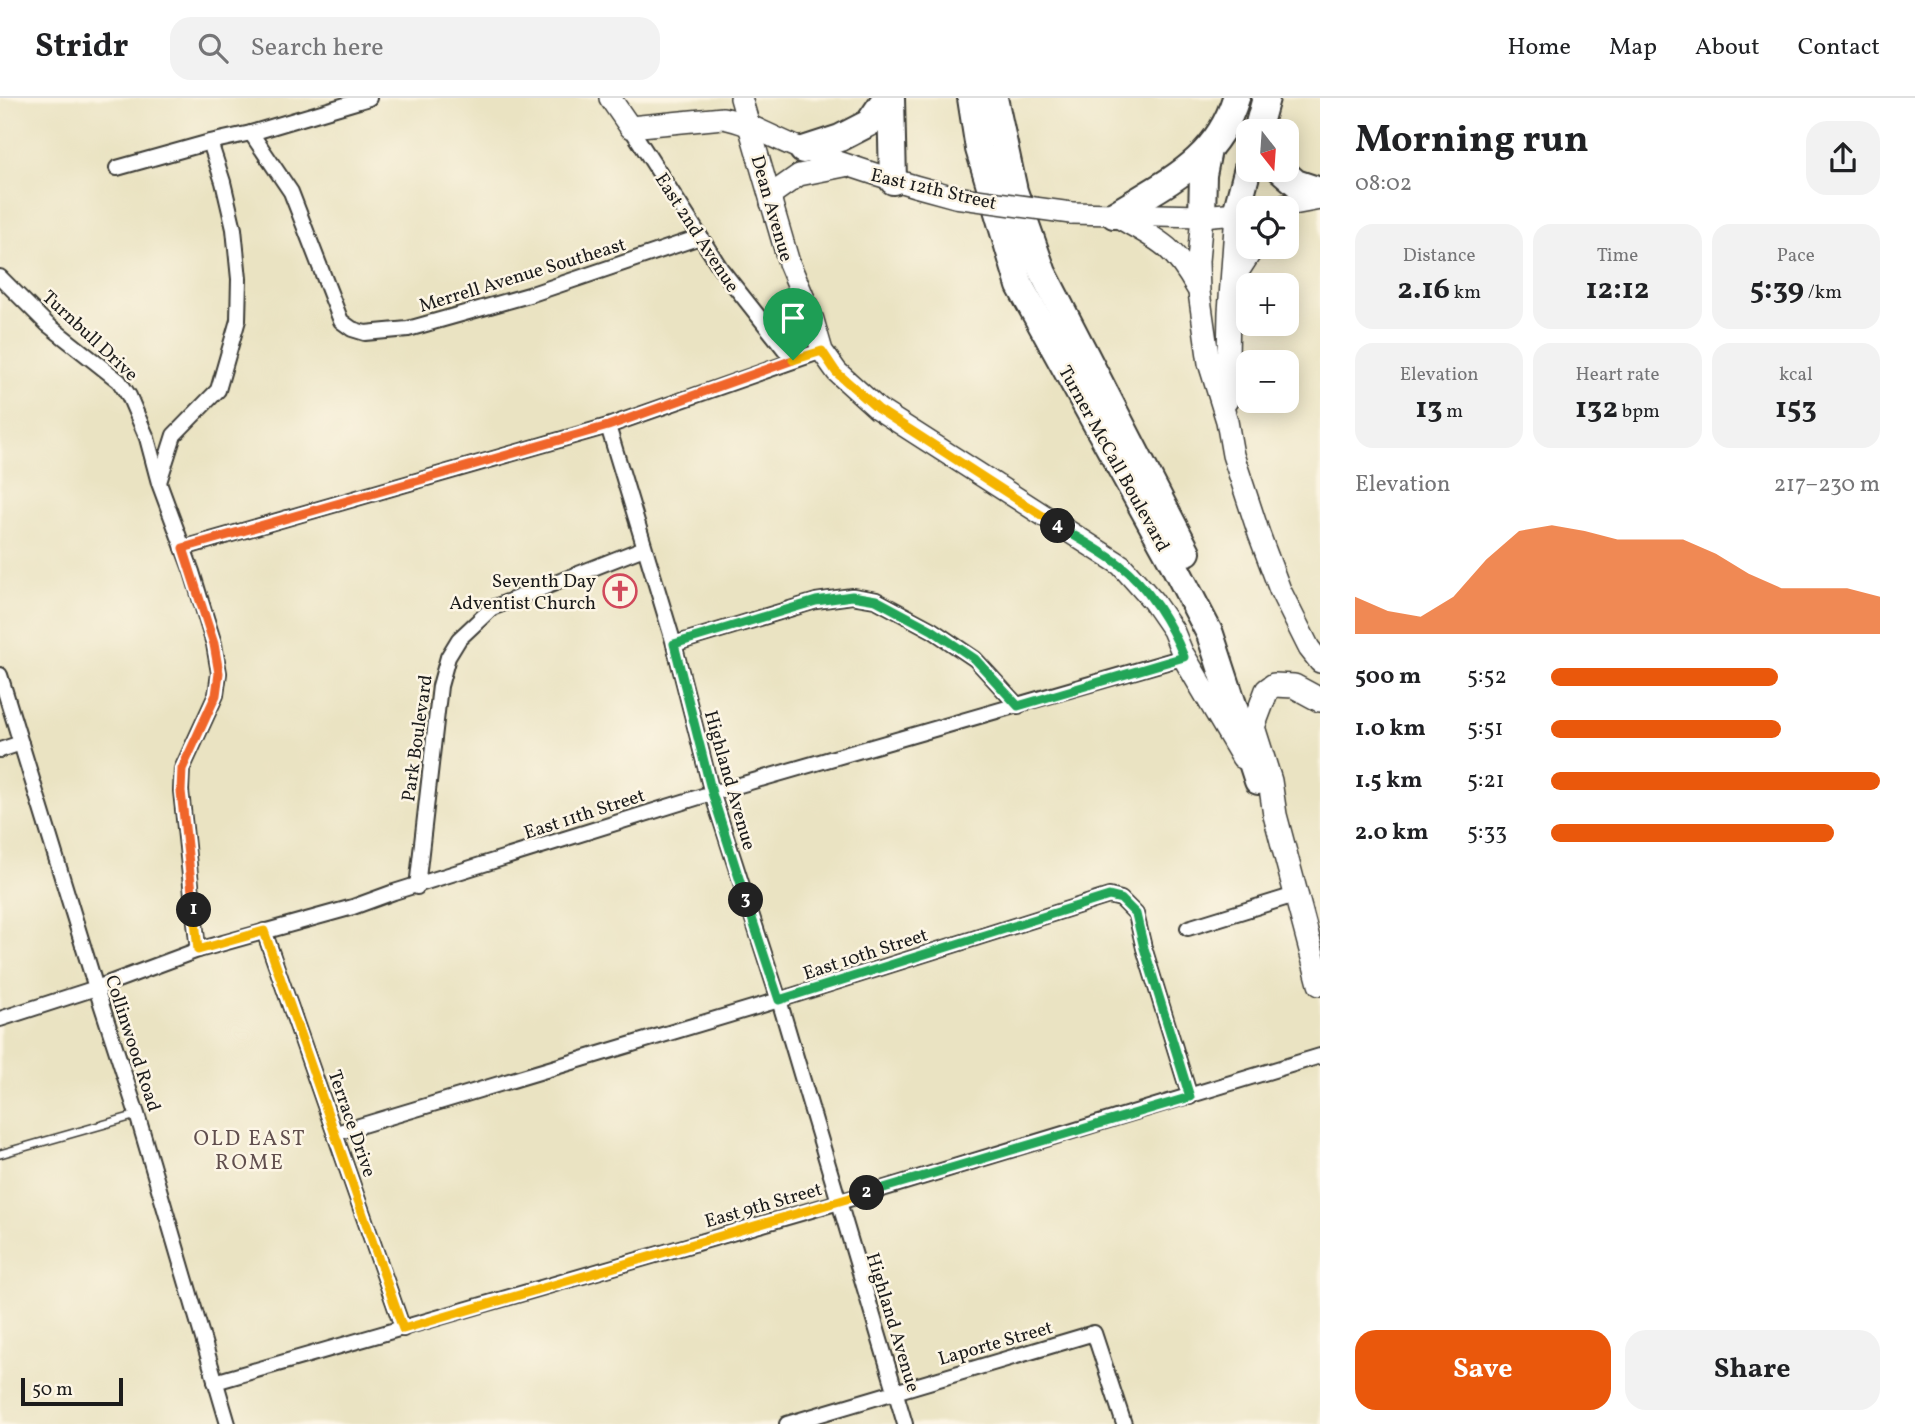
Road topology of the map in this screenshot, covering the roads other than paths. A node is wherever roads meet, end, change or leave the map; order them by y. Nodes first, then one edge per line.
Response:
1 (369, 98) edge
2 (610, 98) edge
3 (741, 98) edge
4 (888, 98) edge
5 (971, 98) edge
6 (993, 98) edge
7 (1012, 98) edge
8 (1236, 98) edge
9 (749, 124) junction
10 (630, 127) junction
11 (251, 133) junction
12 (210, 142) junction
13 (803, 150) junction
14 (1208, 150) junction
15 (846, 165) junction
16 (117, 169) dead end
17 (893, 181) junction
18 (1295, 182) edge
19 (1014, 191) junction
20 (1307, 202) edge
21 (771, 203) junction
22 (1236, 213) edge
23 (1114, 215) junction
24 (1202, 216) junction
25 (700, 237) junction
26 (1236, 251) edge
27 (1246, 259) edge
28 (0, 276) edge
29 (1231, 283) junction
30 (1199, 292) junction
31 (822, 351) junction
32 (793, 360) junction
33 (1227, 421) junction
34 (608, 426) junction
35 (159, 483) junction
36 (183, 548) junction
37 (644, 548) junction
38 (674, 644) junction
39 (1184, 657) junction
40 (1320, 662) edge
41 (0, 675) edge
42 (1320, 700) edge
43 (1018, 706) junction
44 (1253, 726) junction
45 (21, 743) junction
46 (0, 750) edge
47 (1258, 781) junction
48 (712, 793) junction
49 (1275, 815) junction
50 (417, 887) junction
51 (1295, 895) junction
52 (1188, 928) dead end
53 (264, 931) junction
54 (198, 950) junction
55 (1320, 984) edge
56 (96, 988) junction
57 (779, 1000) junction
58 (0, 1019) edge
59 (1320, 1056) edge
60 (1190, 1097) junction
61 (137, 1114) junction
62 (336, 1133) junction
63 (0, 1154) edge
64 (839, 1202) junction
65 (403, 1329) junction
66 (215, 1382) junction
67 (895, 1391) junction
68 (228, 1424) edge
69 (787, 1424) edge
70 (905, 1424) edge
71 (1124, 1424) edge

1 - 11 street
2 - 10 main road, East 2nd Avenue
3 - 9 main road, Dean Avenue
4 - 13 highway
4 - 17 highway
5 - 47 highway, Turner McCall Boulevard
6 - 19 highway, Turner McCall Boulevard
7 - 19 highway
8 - 14 highway
9 - 10 main road, East 12th Street
9 - 13 main road, East 12th Street
9 - 21 main road, Dean Avenue
10 - 25 street, East 2nd Avenue
11 - 12 street
11 - 25 street, Merrell Avenue Southeast
12 - 16 street
12 - 35 street
13 - 15 main road, East 12th Street
14 - 23 highway
14 - 24 highway
15 - 17 main road, East 12th Street
15 - 21 main road
17 - 23 main road, East 12th Street, bridge
18 - 20 highway
19 - 44 highway, Turner McCall Boulevard
21 - 31 main road, Dean Avenue
22 - 24 main road, East 12th Street
23 - 24 main road, East 12th Street
23 - 30 main road
24 - 30 main road
25 - 32 street, East 2nd Avenue
26 - 29 main road
27 - 29 main road
28 - 35 street, Turnbull Drive
29 - 33 main road
30 - 33 main road
31 - 32 street
31 - 39 main road, Dean Avenue
32 - 34 street
33 - 40 main road
34 - 36 street
34 - 37 street, Highland Avenue
35 - 36 street, Turnbull Drive
36 - 54 street
37 - 38 street, Highland Avenue
37 - 50 street, Park Boulevard
38 - 43 street
38 - 48 street, Highland Avenue
39 - 43 street, East 11th Street
39 - 47 main road
41 - 45 street, Collinwood Road
42 - 44 main road
43 - 48 street, East 11th Street
44 - 49 main road, Turner McCall Boulevard
45 - 46 street
45 - 56 street, Collinwood Road
47 - 49 main road, Turner McCall Boulevard
48 - 50 street, East 11th Street
48 - 57 street, Highland Avenue
49 - 51 main road, Turner McCall Boulevard
50 - 53 street, East 11th Street
51 - 52 street
51 - 55 main road, Turner McCall Boulevard
53 - 54 street, East 11th Street
53 - 62 street, Terrace Drive
54 - 56 street, East 11th Street
56 - 58 street, East 11th Street
56 - 61 street, Collinwood Road
57 - 60 street, East 10th Street
57 - 62 street, East 10th Street
57 - 64 street, Highland Avenue
59 - 60 street, East 9th Street
60 - 64 street, East 9th Street
61 - 63 lane
61 - 66 street, Collinwood Road
62 - 65 street, Terrace Drive
64 - 65 street, East 9th Street
64 - 67 street, Highland Avenue
65 - 66 street, East 9th Street
66 - 68 street, Collinwood Road
67 - 69 street, Laporte Street
67 - 70 street, Highland Avenue
67 - 71 street, Laporte Street

